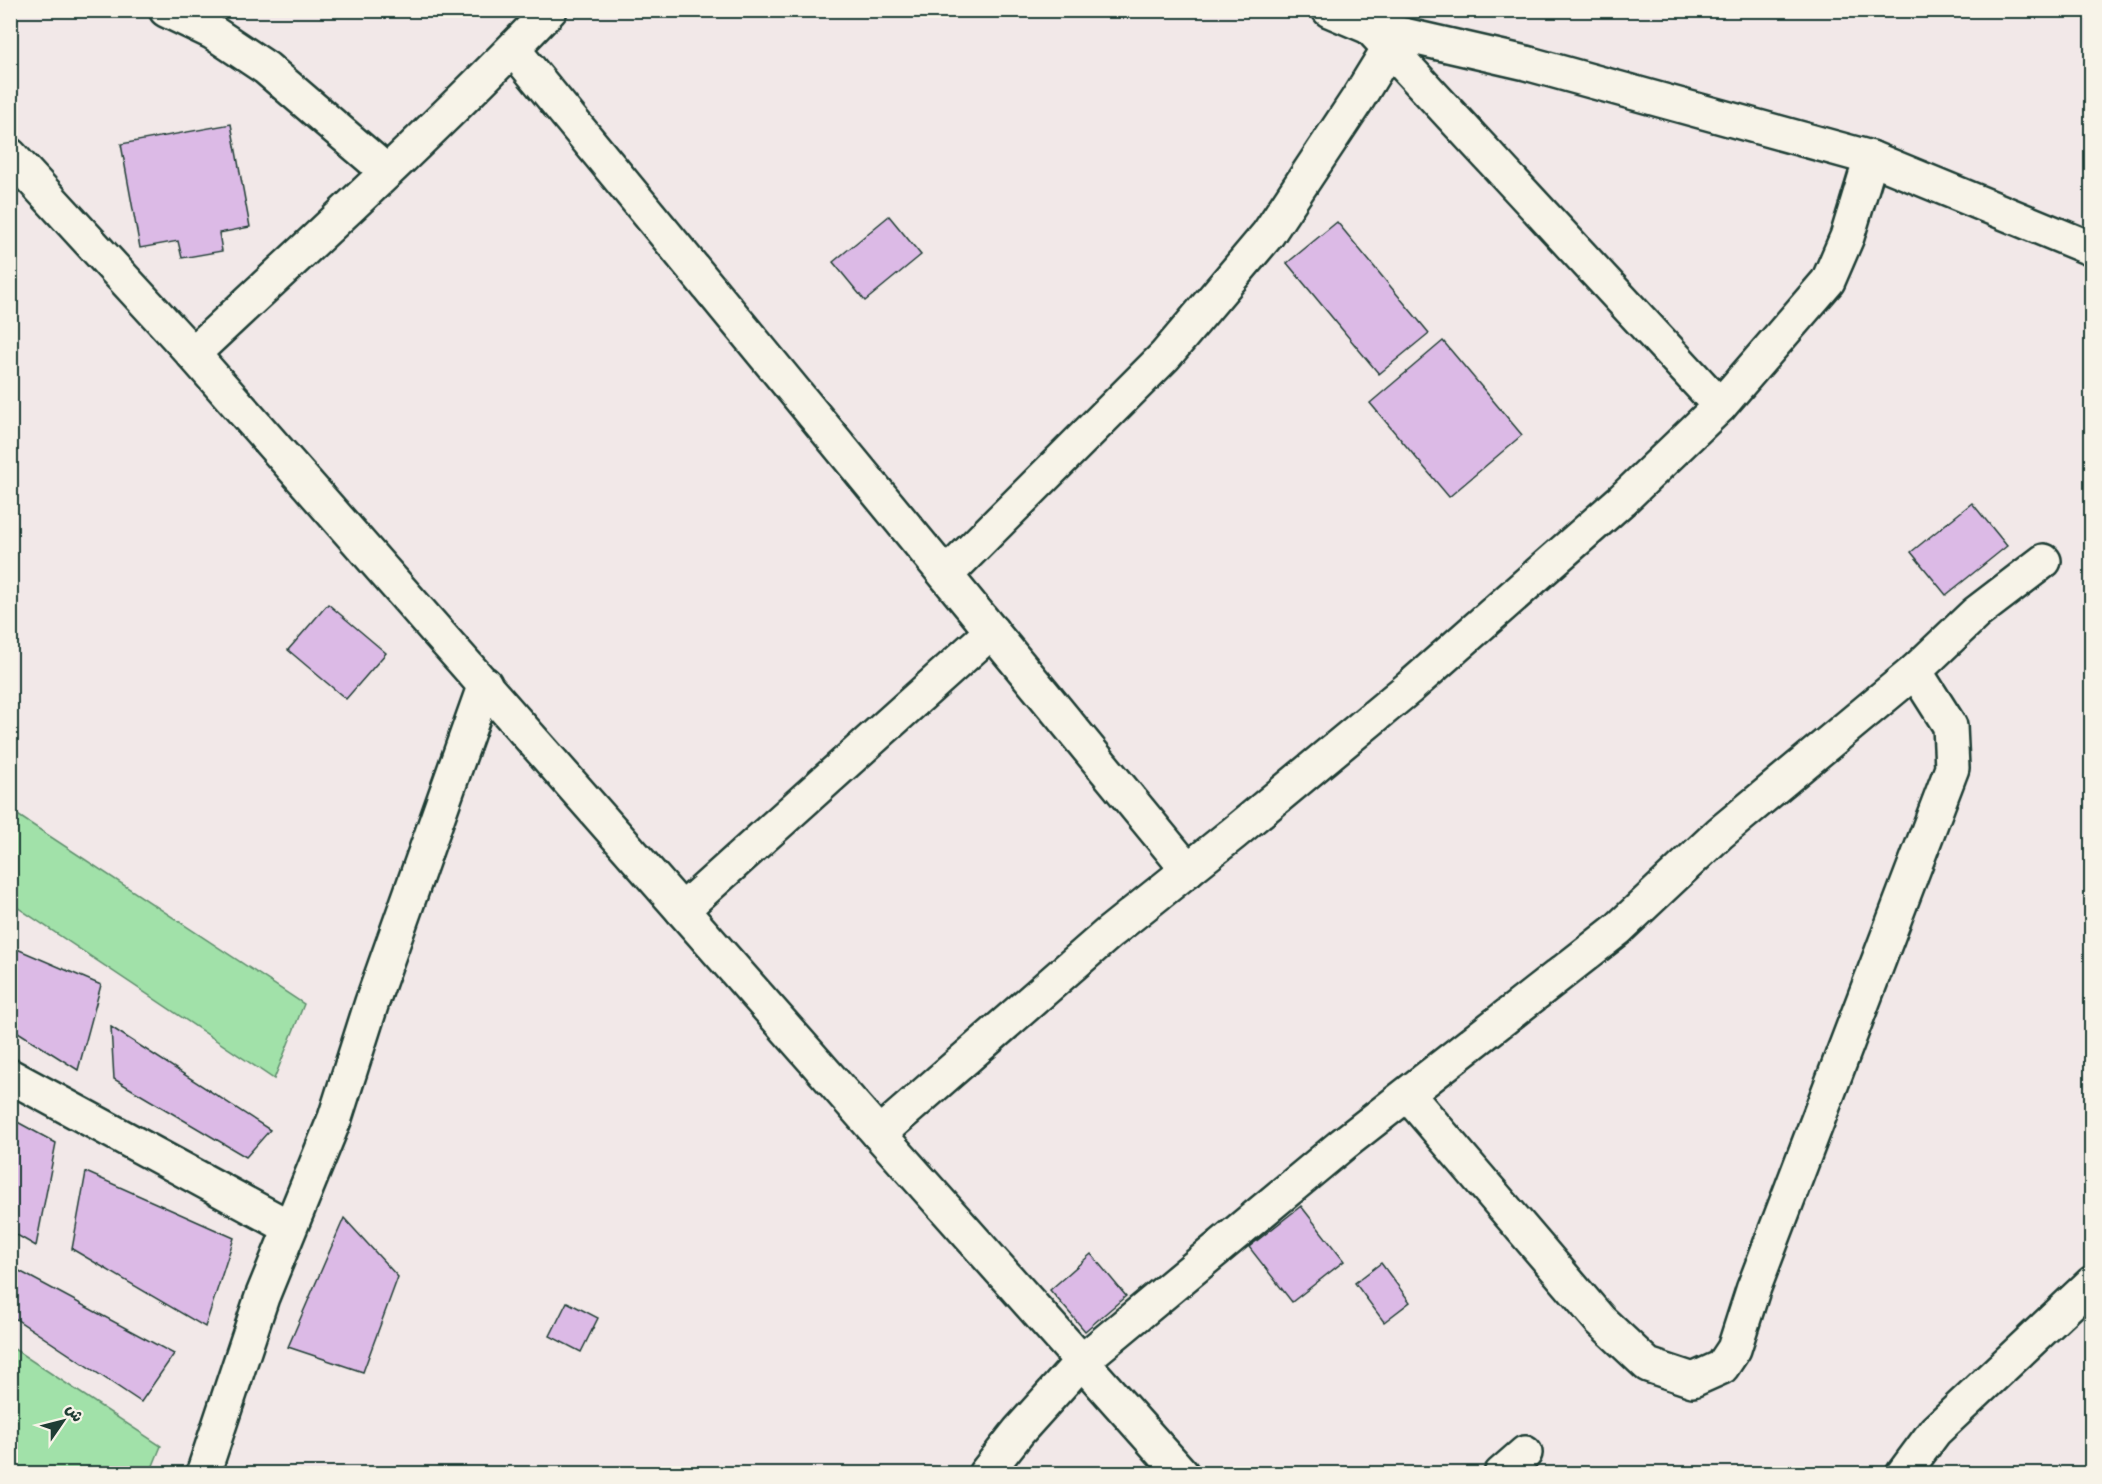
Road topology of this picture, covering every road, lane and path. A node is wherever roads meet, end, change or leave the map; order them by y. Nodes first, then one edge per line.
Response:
1 (166, 10) edge
2 (214, 10) edge
3 (550, 10) edge
4 (1329, 10) edge
5 (1371, 28) edge
6 (513, 49) junction
7 (266, 68) junction
8 (10, 155) edge
9 (1871, 158) junction
10 (387, 171) junction
11 (2091, 249) edge
12 (193, 354) junction
13 (1720, 406) junction
14 (2044, 561) dead end
15 (946, 575) junction
16 (992, 631) junction
17 (1916, 671) junction
18 (485, 684) junction
19 (1188, 870) junction
20 (682, 910) junction
21 (10, 1076) edge
22 (1408, 1095) junction
23 (879, 1134) junction
24 (289, 1227) junction
25 (2091, 1283) edge
26 (1082, 1361) junction
27 (203, 1473) edge
28 (985, 1473) edge
29 (1182, 1473) edge
30 (1903, 1473) edge

1 - 7 street
2 - 7 street
3 - 6 street
4 - 5 street
5 - 9 street
5 - 13 street
5 - 15 street
6 - 10 street
6 - 15 street
7 - 10 street
8 - 12 street
9 - 11 street
9 - 13 street
10 - 12 street
12 - 18 street
13 - 19 street
14 - 17 street
15 - 16 street
16 - 19 street
16 - 20 street
17 - 22 street
17 - 22 street
18 - 20 street
18 - 24 street
19 - 23 street
20 - 23 street
21 - 24 street
22 - 26 street
23 - 26 street
24 - 27 street
25 - 30 street
26 - 28 street
26 - 29 street

